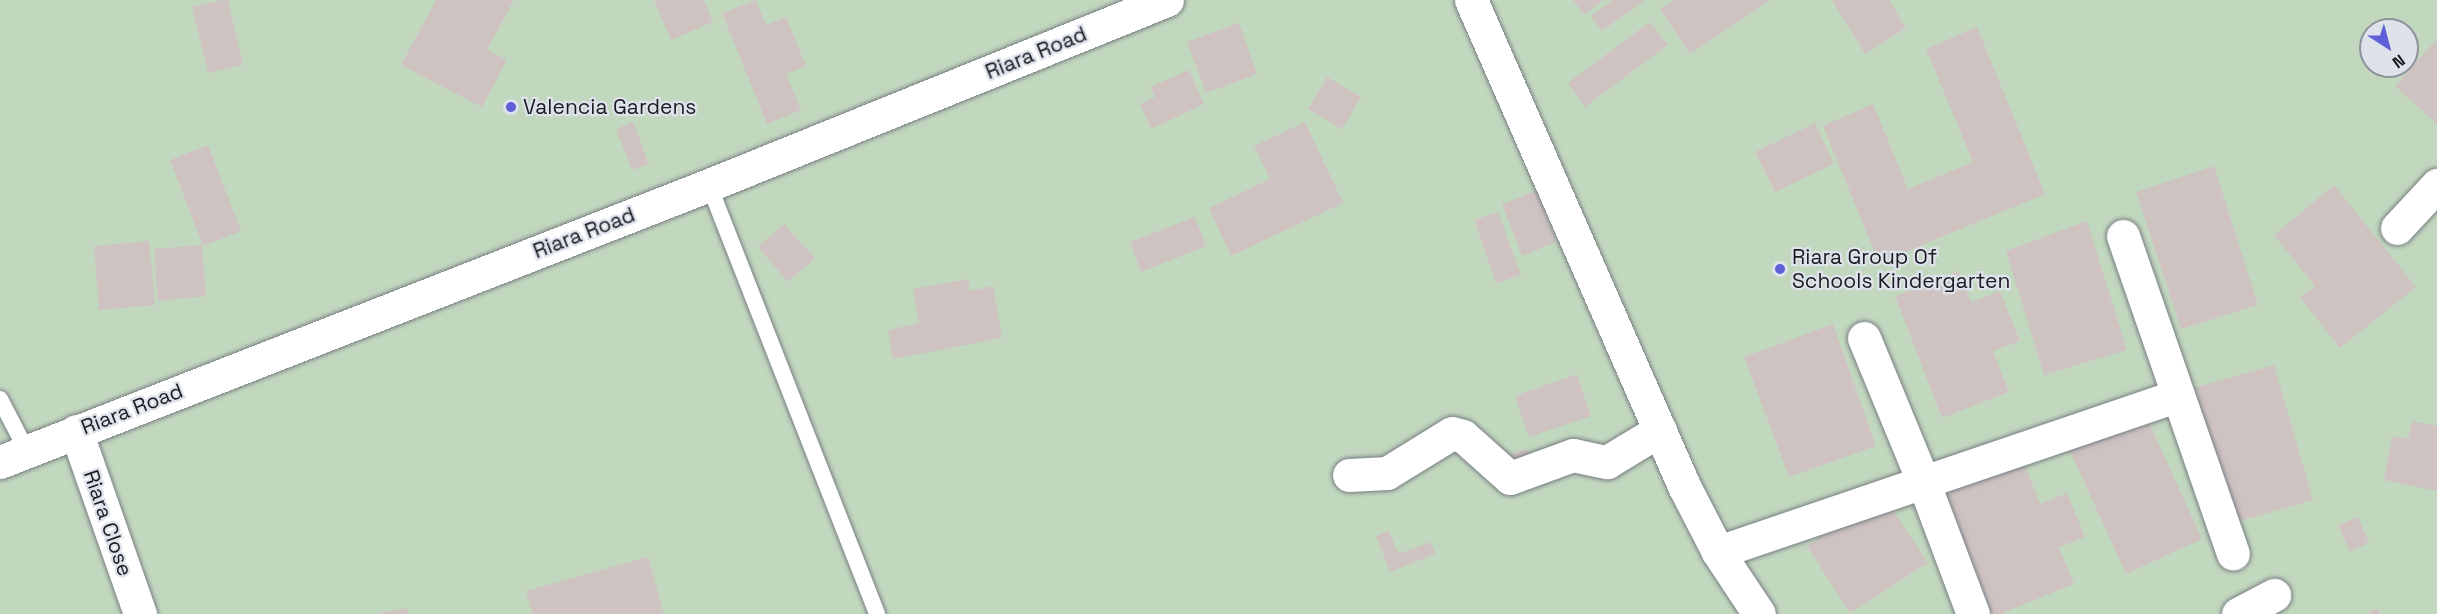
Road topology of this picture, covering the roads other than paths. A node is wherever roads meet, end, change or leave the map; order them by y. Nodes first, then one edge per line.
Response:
1 (1167, 0) edge
2 (1471, 0) edge
3 (1133, 6) edge
4 (709, 185) junction
5 (2437, 185) edge
6 (2397, 228) dead end
7 (2123, 236) dead end
8 (1864, 338) dead end
9 (2178, 395) junction
10 (0, 399) edge
11 (1660, 430) junction
12 (76, 431) junction
13 (14, 456) edge
14 (1349, 475) dead end
15 (1923, 482) junction
16 (1718, 552) junction
17 (2233, 554) dead end
18 (2274, 595) dead end
19 (140, 614) edge
20 (877, 614) edge
21 (1759, 614) edge
22 (1973, 614) edge
23 (2238, 614) edge

1 - 3 street, Riara Road
2 - 11 street
3 - 4 street, Riara Road
4 - 12 street, Riara Road
4 - 20 lane
5 - 6 street
7 - 9 street
8 - 15 street
9 - 15 street
9 - 17 street
10 - 13 lane
11 - 14 street
11 - 16 street
12 - 13 street, Riara Road
12 - 19 street, Riara Close
15 - 16 street
15 - 22 street
16 - 21 street
18 - 23 street

